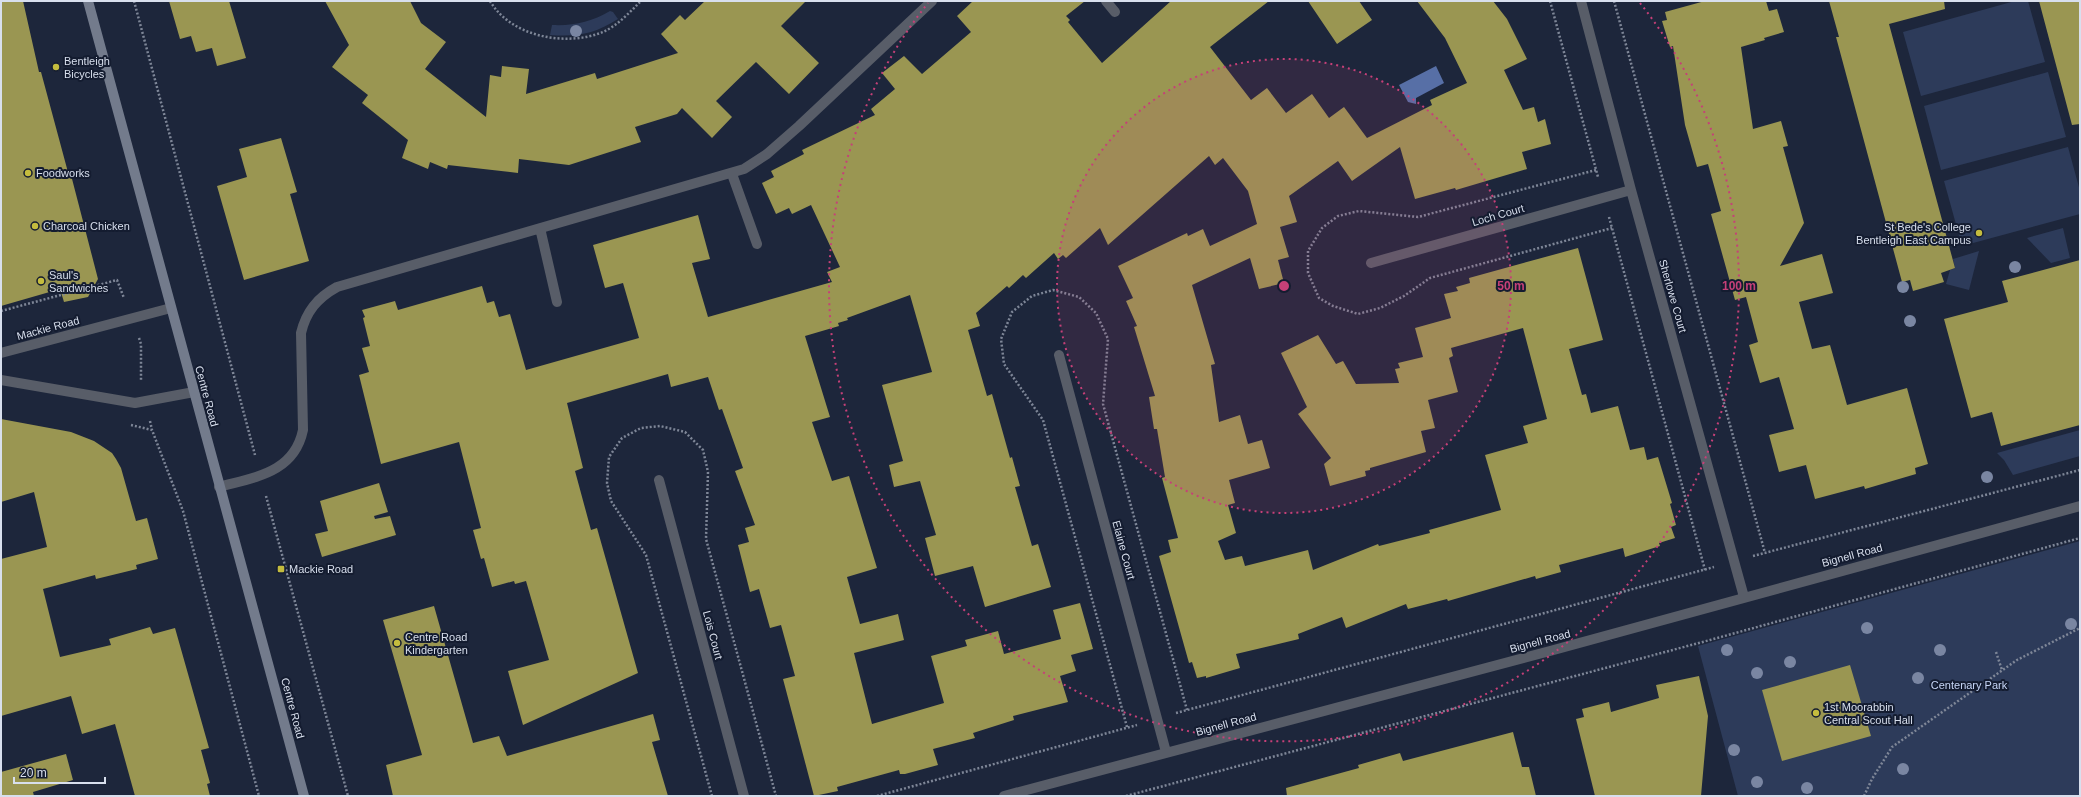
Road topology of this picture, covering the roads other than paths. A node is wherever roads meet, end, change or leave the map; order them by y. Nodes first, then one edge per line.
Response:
1 (88, 1) edge
2 (932, 1) edge
3 (1106, 1) edge
4 (1581, 1) edge
5 (1115, 12) dead end
6 (732, 174) junction
7 (1631, 190) junction
8 (540, 228) junction
9 (757, 244) dead end
10 (1371, 263) dead end
11 (557, 302) dead end
12 (171, 308) junction
13 (1, 353) edge
14 (1059, 355) dead end
15 (1, 380) edge
16 (194, 392) junction
17 (659, 480) dead end
18 (219, 487) junction
19 (2080, 506) edge
20 (1744, 597) junction
21 (1166, 752) junction
22 (1040, 791) edge
23 (304, 796) edge
24 (744, 796) edge
25 (1004, 796) edge

1 - 12 main road, Centre Road
2 - 6 street
3 - 5 street
4 - 7 street, Sherlowe Court
6 - 8 street
6 - 9 street
7 - 10 street, Loch Court
7 - 20 street, Sherlowe Court
8 - 11 street
8 - 18 street
12 - 13 street, Mackie Road
12 - 16 main road, Centre Road
14 - 21 street, Elaine Court
15 - 16 street
16 - 18 main road, Centre Road
17 - 24 street, Lois Court
18 - 23 main road, Centre Road
19 - 20 street, Bignell Road
20 - 21 street, Bignell Road
21 - 22 street, Bignell Road
22 - 25 street, Bignell Road

